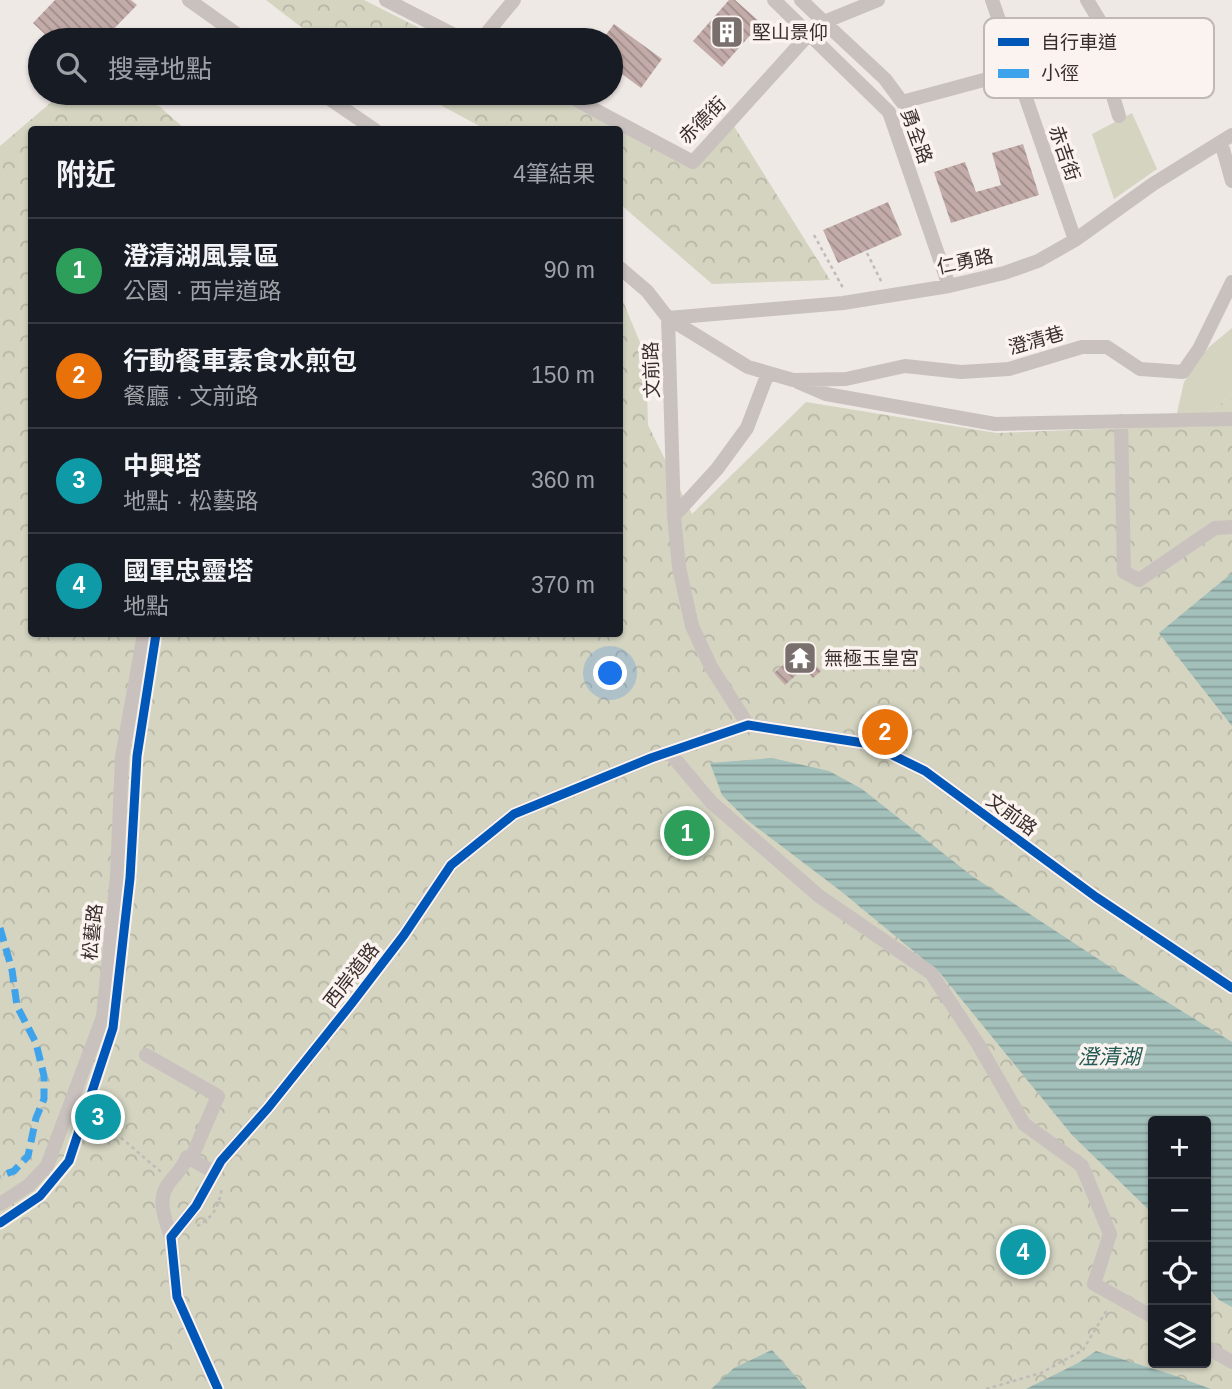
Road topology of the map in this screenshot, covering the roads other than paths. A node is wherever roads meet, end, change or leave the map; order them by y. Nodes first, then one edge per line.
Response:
1 (189, 0) edge
2 (386, 0) edge
3 (514, 0) edge
4 (774, 0) edge
5 (878, 0) edge
6 (992, 0) edge
7 (1087, 0) edge
8 (808, 3) edge
9 (998, 18) edge
10 (1098, 18) edge
11 (824, 22) junction
12 (228, 28) edge
13 (441, 28) edge
14 (491, 28) edge
15 (809, 34) junction
16 (984, 79) edge
17 (1026, 98) edge
18 (1114, 98) edge
19 (339, 105) edge
20 (586, 105) edge
21 (1119, 116) dead end
22 (370, 126) edge
23 (1227, 138) edge
24 (1232, 181) edge
25 (1075, 240) junction
26 (623, 270) edge
27 (1232, 282) edge
28 (949, 286) junction
29 (668, 318) junction
30 (768, 373) junction
31 (793, 380) junction
32 (1232, 419) edge
33 (1121, 421) junction
34 (674, 516) junction
35 (1232, 527) edge
36 (143, 637) edge
37 (748, 725) junction
38 (669, 752) junction
39 (1232, 989) edge
40 (146, 1055) dead end
41 (191, 1159) junction
42 (214, 1172) junction
43 (0, 1204) edge
44 (172, 1237) junction
45 (1148, 1314) edge
46 (1211, 1350) edge
47 (1232, 1362) edge
48 (218, 1389) edge

1 - 12 street
2 - 13 street
3 - 14 street
4 - 15 street, 勇全路
5 - 11 street
6 - 9 street, 赤吉街
7 - 10 street
8 - 11 street
11 - 15 street
11 - 16 street
15 - 20 street, 赤德街
15 - 28 street, 勇全路
17 - 25 street, 赤吉街
18 - 21 street
19 - 22 street
23 - 24 street
23 - 25 street, 仁勇路
25 - 28 street, 仁勇路
26 - 29 street, 澄清巷
27 - 31 street, 澄清巷
28 - 29 street, 仁勇路
29 - 30 street, 澄清巷
29 - 34 street, 文前路
30 - 31 street, 澄清巷
30 - 34 street
31 - 33 street, 澄清巷
32 - 33 street, 澄清巷
33 - 35 street
34 - 37 street, 文前路
36 - 43 street, 松藝路
37 - 38 street, 西岸道路
37 - 39 street, 文前路
38 - 42 street, 西岸道路
38 - 45 street
40 - 41 street
41 - 42 street
41 - 44 street
42 - 44 street, 西岸道路
44 - 48 street
46 - 47 street

